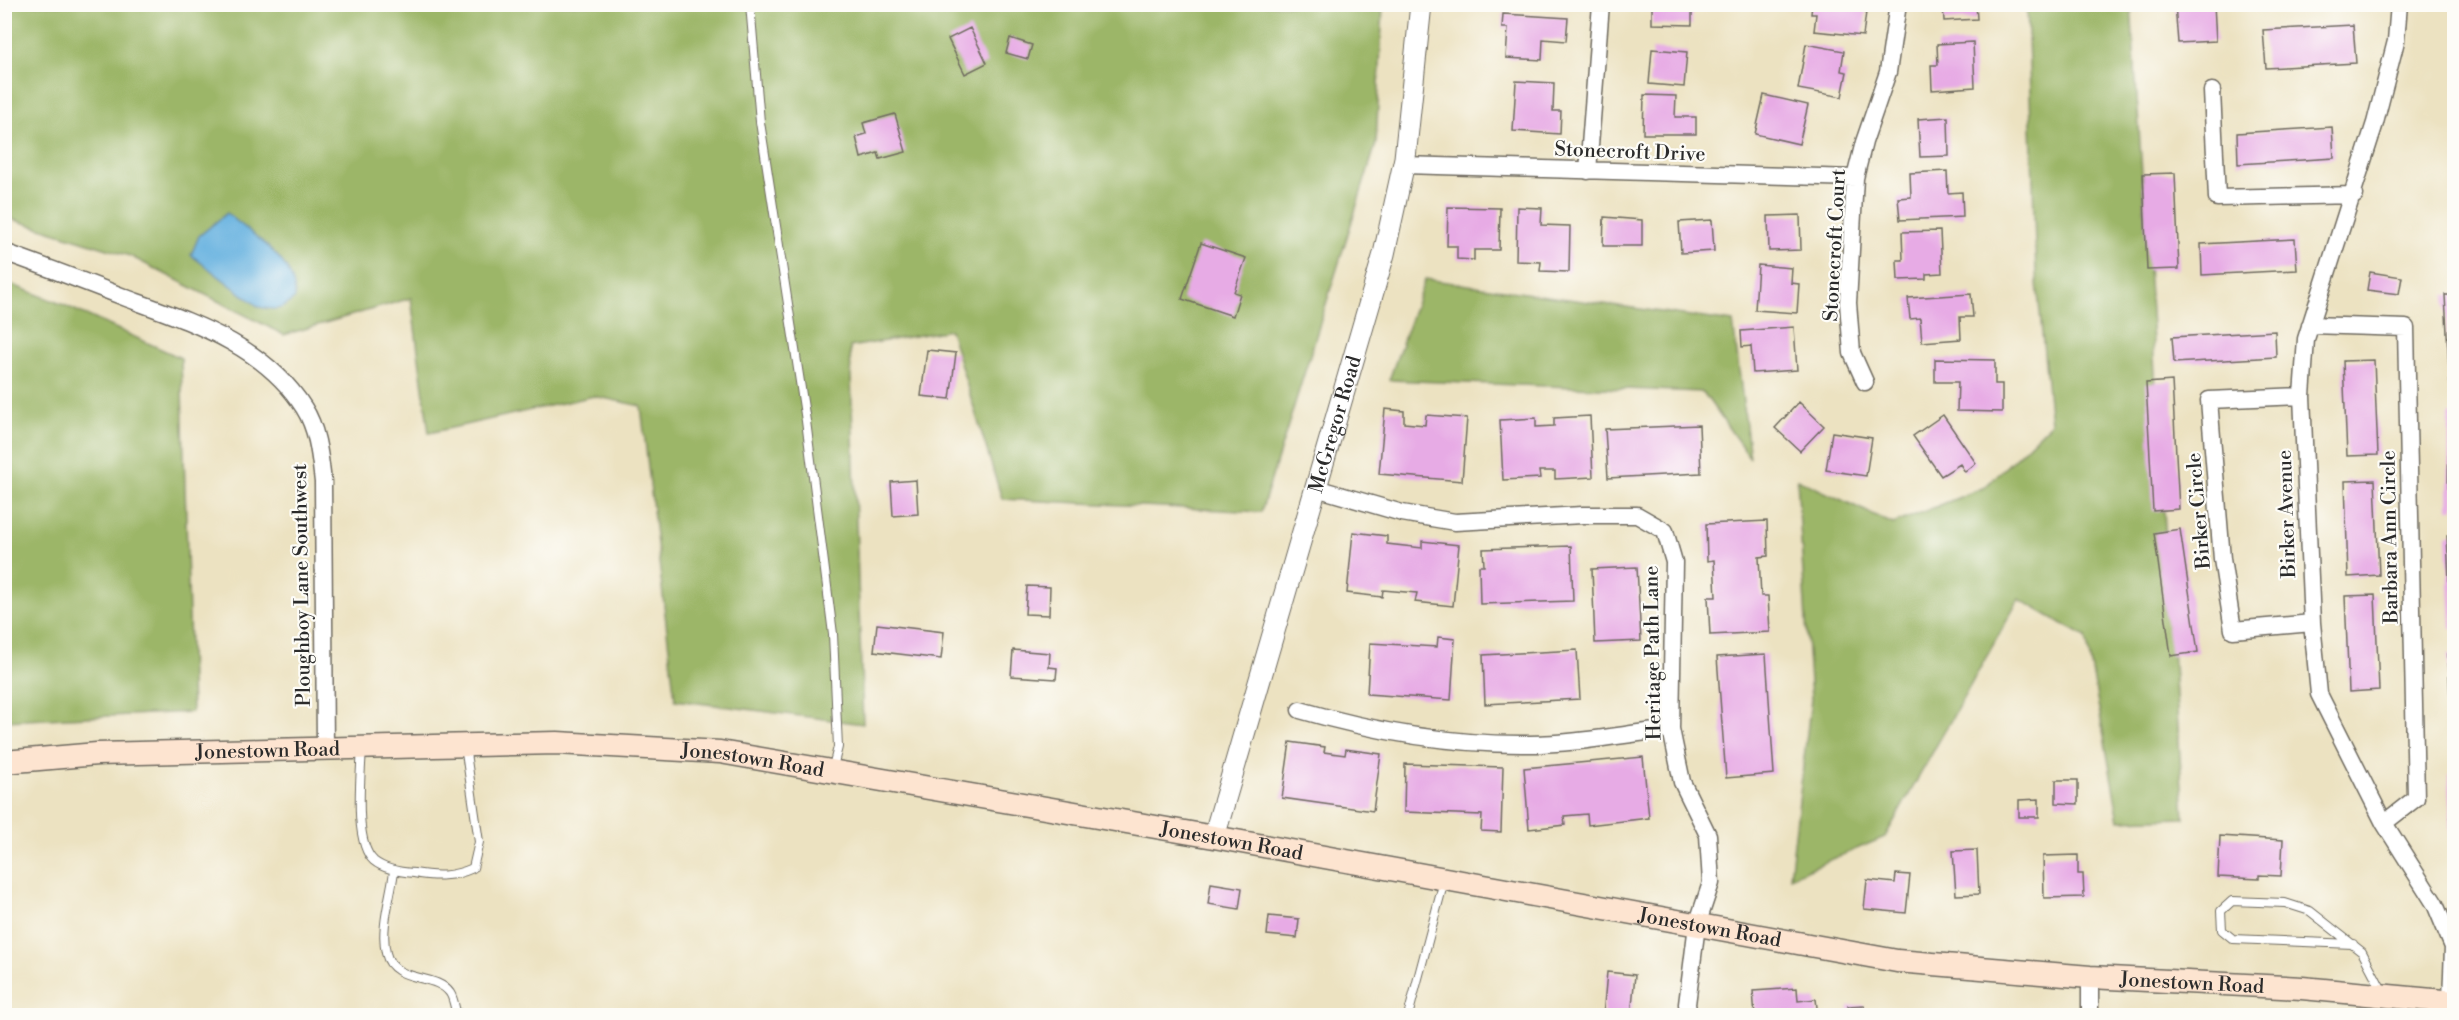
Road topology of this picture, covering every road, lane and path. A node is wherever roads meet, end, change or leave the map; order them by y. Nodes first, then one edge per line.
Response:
1 (750, 4) edge
2 (1421, 4) edge
3 (1601, 4) edge
4 (1898, 4) edge
5 (2399, 4) edge
6 (2212, 91) dead end
7 (1403, 165) junction
8 (1588, 171) junction
9 (1855, 178) junction
10 (2355, 195) junction
11 (4, 252) edge
12 (2310, 325) junction
13 (1865, 382) dead end
14 (2302, 396) junction
15 (1316, 488) junction
16 (2312, 622) junction
17 (1300, 710) dead end
18 (1671, 729) junction
19 (465, 745) junction
20 (363, 747) junction
21 (325, 748) junction
22 (4, 762) edge
23 (832, 771) junction
24 (2384, 823) junction
25 (1214, 837) junction
26 (394, 871) junction
27 (1444, 880) junction
28 (1697, 925) junction
29 (2353, 945) junction
30 (2090, 977) junction
31 (2385, 995) junction
32 (2453, 1001) edge
33 (457, 1016) edge
34 (1408, 1016) edge
35 (1689, 1016) edge
36 (2090, 1016) edge

1 - 23 lane
2 - 7 street, McGregor Road
3 - 8 street
4 - 9 street, Stonecroft Court
5 - 10 street, Birker Avenue
6 - 10 street
7 - 8 street, Stonecroft Drive
7 - 15 street, McGregor Road
8 - 9 street, Stonecroft Drive
9 - 13 street, Stonecroft Court
10 - 12 street, Birker Avenue
11 - 21 street, Ploughboy Lane Southwest
12 - 14 street, Birker Avenue
12 - 24 street, Barbara Ann Circle
14 - 16 street, Birker Avenue
14 - 16 street, Birker Circle
15 - 18 street, Heritage Path Lane
15 - 25 street, McGregor Road
16 - 24 street, Birker Avenue
17 - 18 street
18 - 28 street, Heritage Path Lane
19 - 20 main road, Jonestown Road
19 - 23 main road, Jonestown Road
19 - 26 lane
20 - 21 main road, Jonestown Road
20 - 26 lane
21 - 22 main road, Jonestown Road
23 - 25 main road, Jonestown Road
24 - 32 street, Birker Avenue
25 - 27 main road, Jonestown Road
26 - 33 lane
27 - 28 main road, Jonestown Road
27 - 34 lane
28 - 30 main road, Jonestown Road
28 - 35 street, Heritage Path Lane
29 - 29 lane
29 - 31 lane
30 - 31 main road, Jonestown Road
30 - 36 street
31 - 32 main road, Jonestown Road

